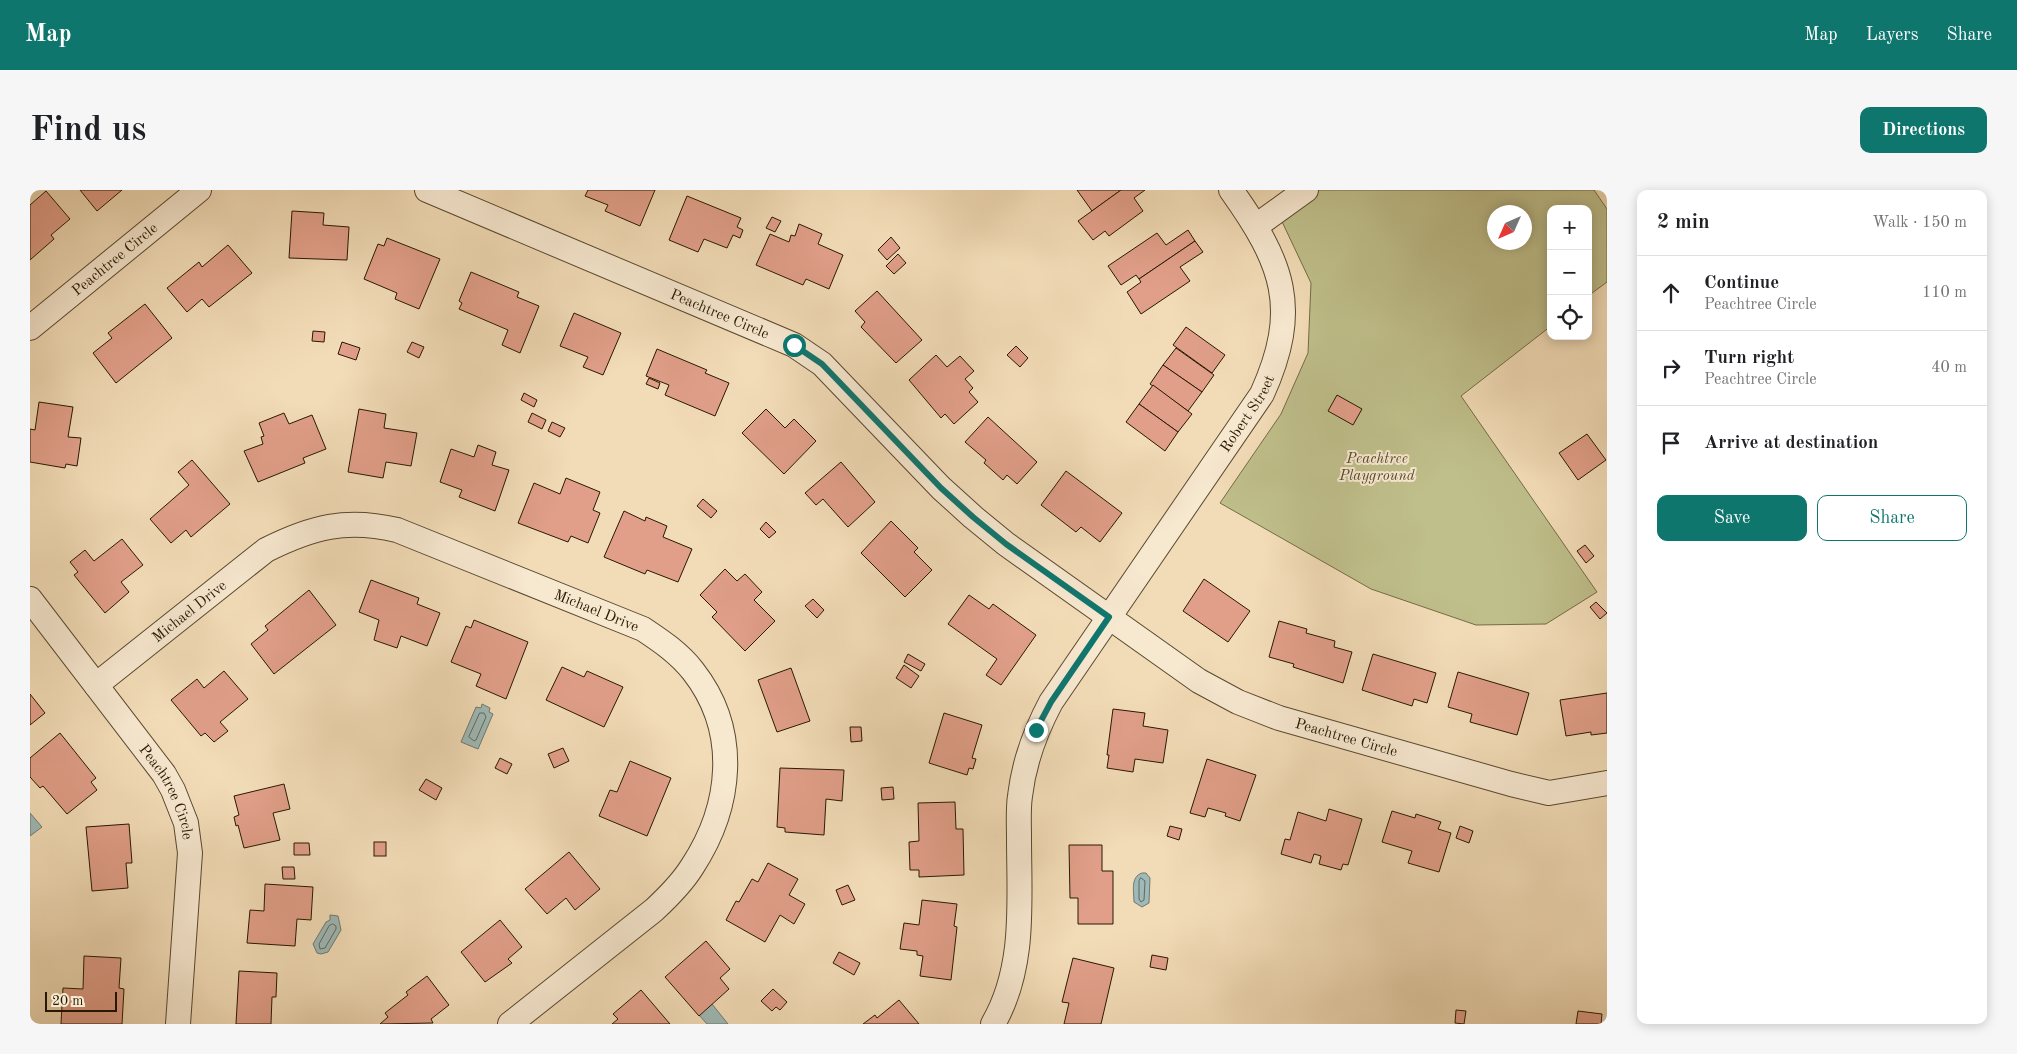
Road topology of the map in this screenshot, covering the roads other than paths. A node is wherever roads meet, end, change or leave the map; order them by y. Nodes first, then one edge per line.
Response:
1 (199, 190) edge
2 (427, 190) edge
3 (1231, 190) edge
4 (1306, 190) edge
5 (1256, 226) junction
6 (30, 328) edge
7 (30, 599) edge
8 (1109, 617) junction
9 (96, 685) junction
10 (1607, 784) edge
11 (178, 1024) edge
12 (510, 1024) edge
13 (993, 1024) edge

1 - 6 street, Peachtree Circle
2 - 8 street, Peachtree Circle
3 - 5 street, Robert Street
4 - 5 street
5 - 8 street, Robert Street
7 - 9 street, Peachtree Circle
8 - 10 street, Peachtree Circle
8 - 13 street
9 - 11 street, Peachtree Circle
9 - 12 street, Michael Drive

